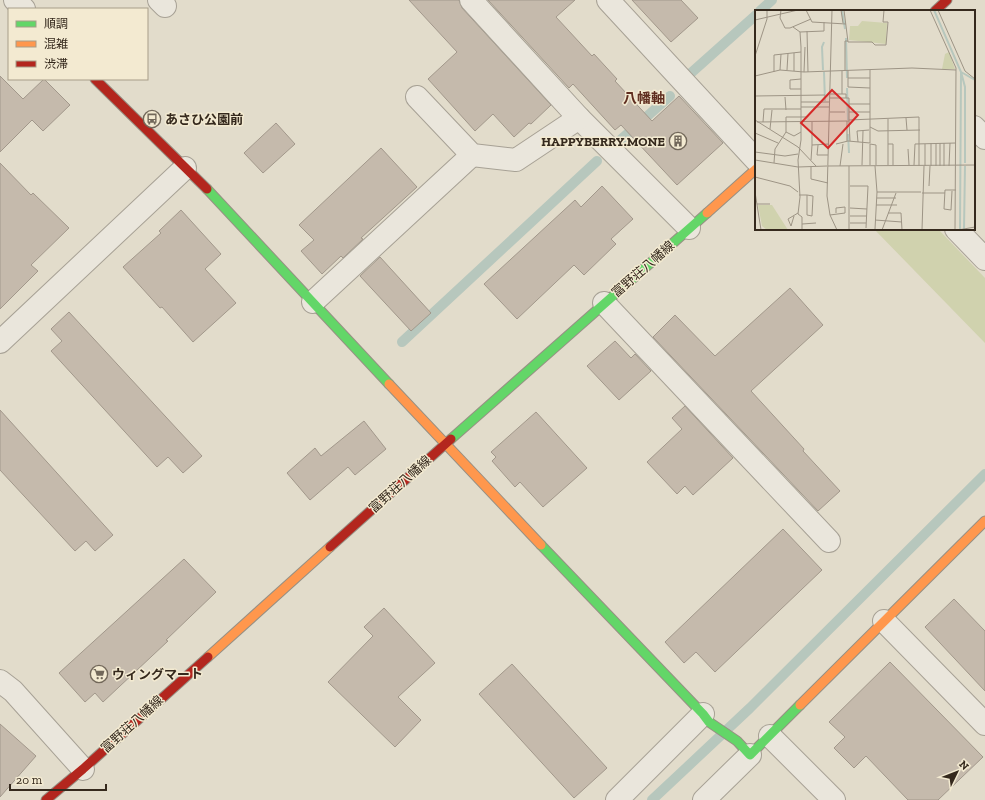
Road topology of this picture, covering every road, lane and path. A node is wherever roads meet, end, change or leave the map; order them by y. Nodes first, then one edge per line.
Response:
1 (15, 0) edge
2 (471, 0) edge
3 (608, 0) edge
4 (947, 0) edge
5 (23, 8) edge
6 (936, 10) edge
7 (96, 80) edge
8 (417, 97) dead end
9 (579, 118) junction
10 (975, 128) edge
11 (985, 138) edge
12 (472, 155) junction
13 (755, 159) edge
14 (185, 168) junction
15 (755, 170) edge
16 (689, 228) junction
17 (957, 230) edge
18 (985, 259) edge
19 (313, 302) junction
20 (604, 303) junction
21 (0, 342) edge
22 (445, 444) junction
23 (985, 521) edge
24 (829, 541) dead end
25 (884, 621) junction
26 (0, 681) edge
27 (706, 718) junction
28 (985, 724) edge
29 (770, 736) junction
30 (744, 748) junction
31 (83, 769) junction
32 (46, 800) edge
33 (617, 800) edge
34 (704, 800) edge
35 (834, 800) edge

1 - 5 street
2 - 9 street
3 - 13 street
4 - 6 street
7 - 14 street
8 - 12 street
9 - 12 street
9 - 16 street
10 - 11 street
12 - 19 street
14 - 19 street
14 - 21 street
15 - 16 street, 富野荘八幡線
16 - 20 street, 富野荘八幡線
17 - 18 street
19 - 22 street
20 - 22 street, 富野荘八幡線
20 - 24 street
22 - 27 street
22 - 31 street, 富野荘八幡線
23 - 25 street
25 - 28 street
25 - 29 street
26 - 31 street
27 - 30 street
27 - 33 street
29 - 30 street
29 - 35 street
30 - 34 street
31 - 32 street, 富野荘八幡線

